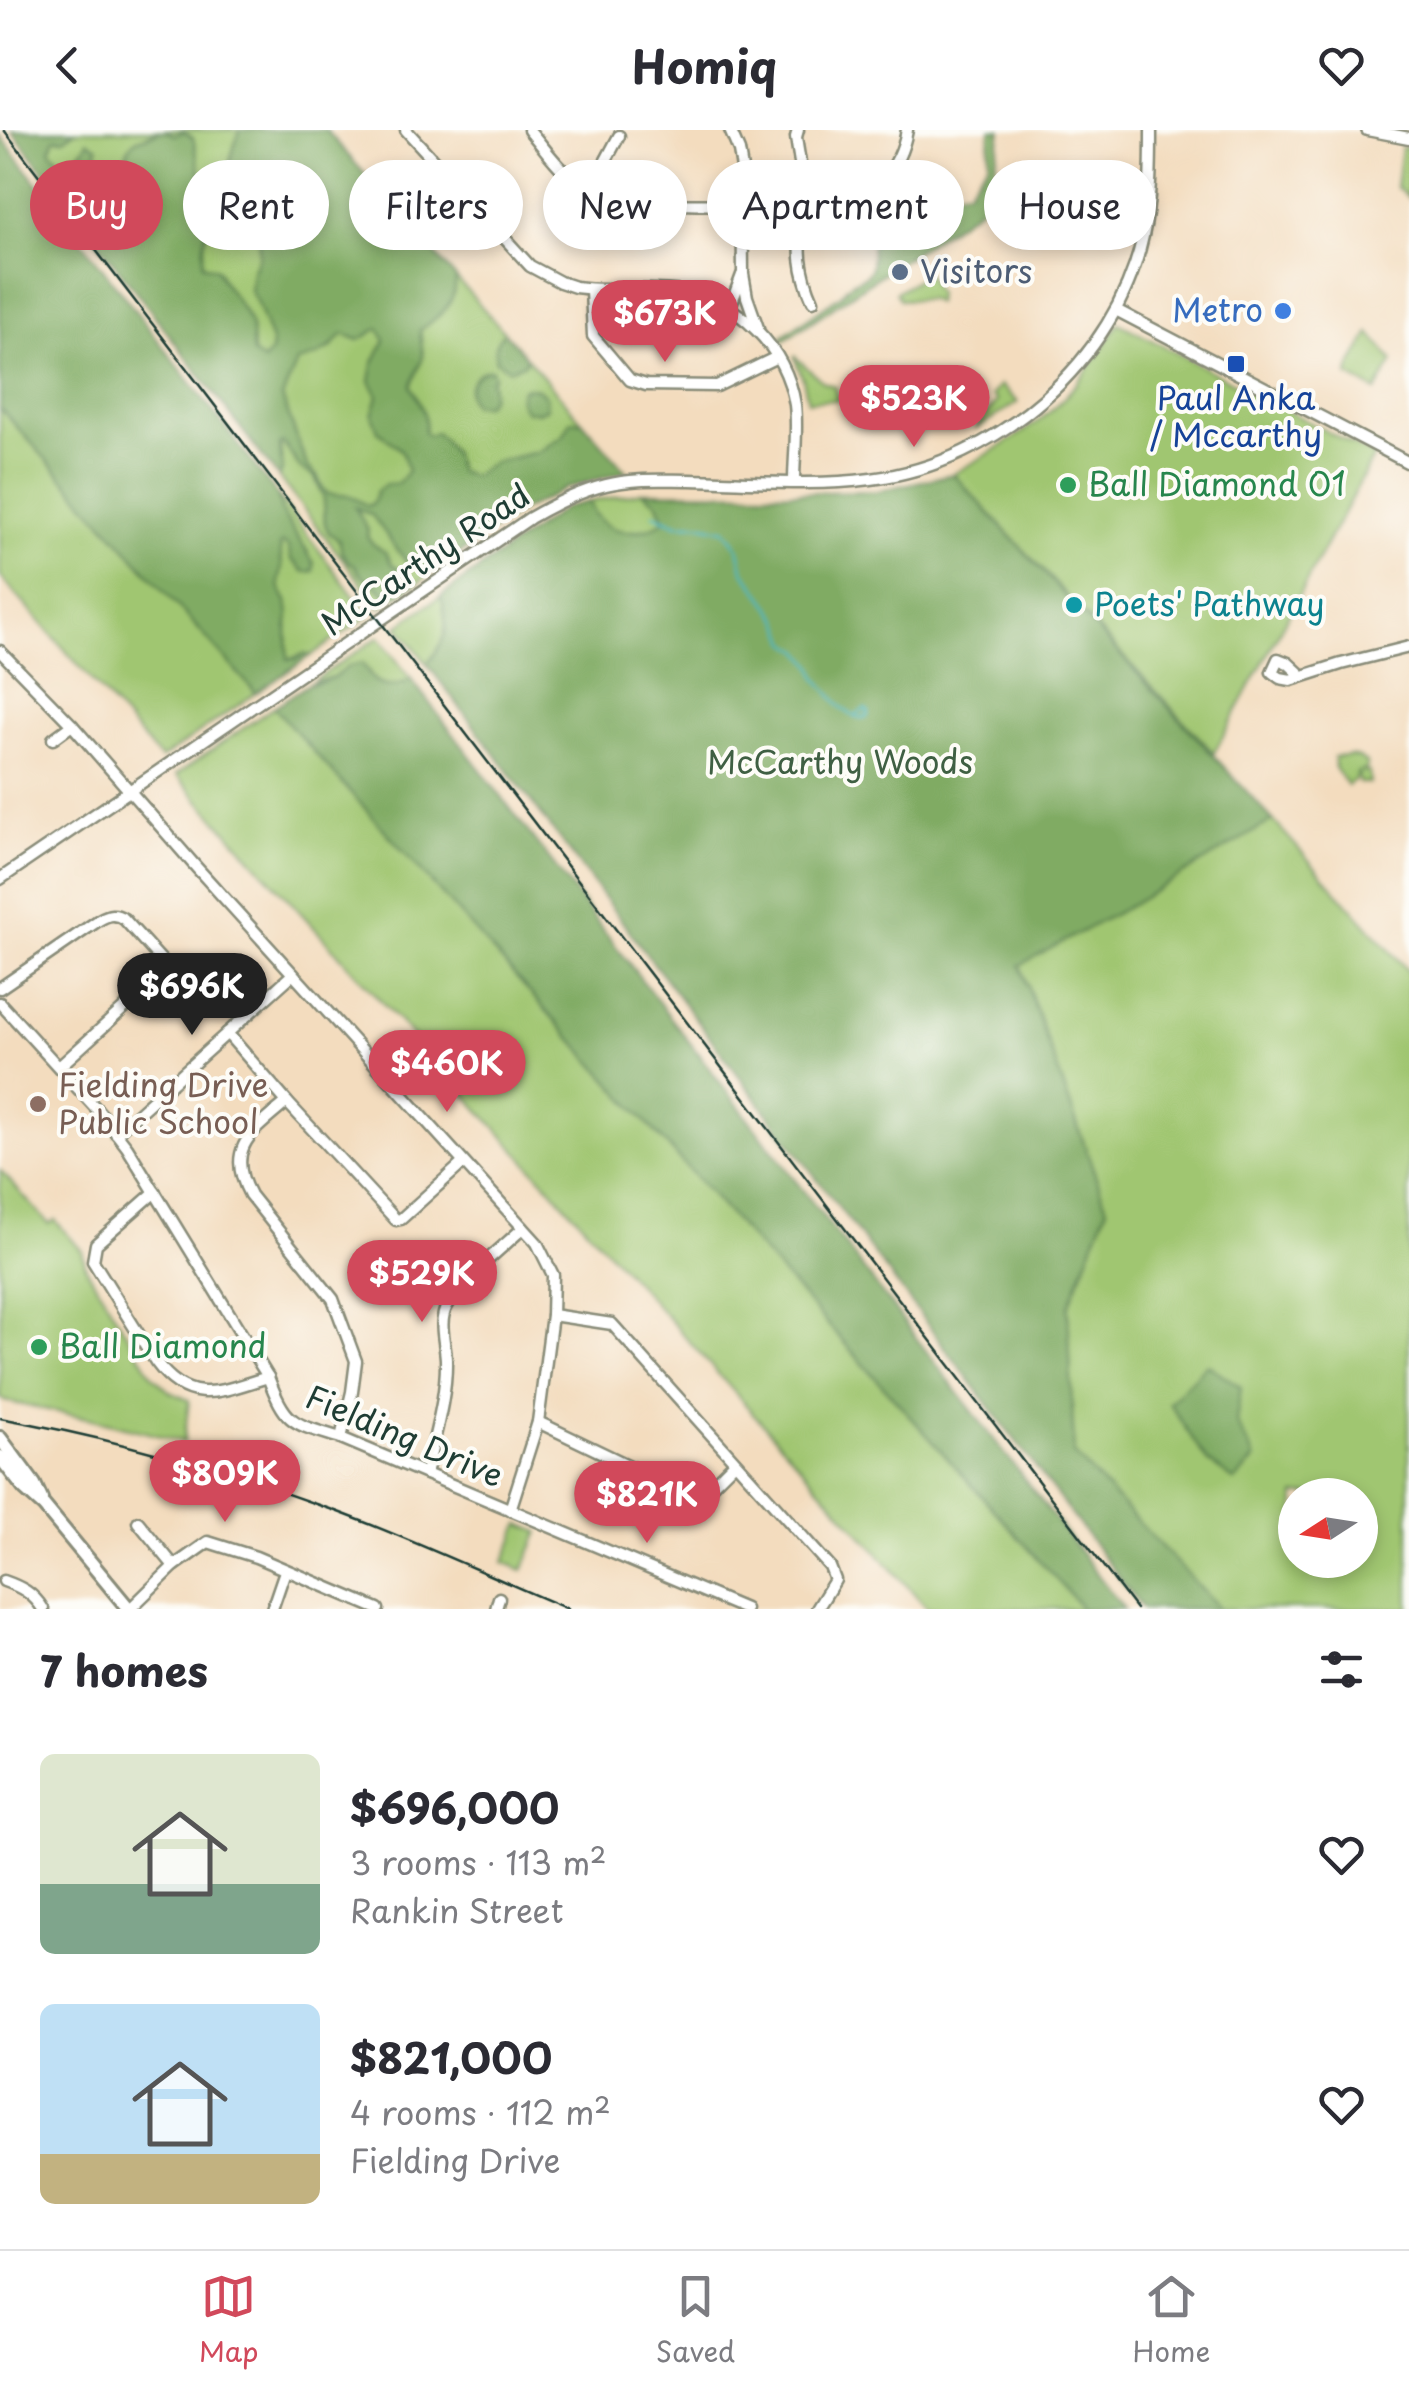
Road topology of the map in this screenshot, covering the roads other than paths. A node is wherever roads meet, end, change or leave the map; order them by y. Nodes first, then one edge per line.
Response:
1 (406, 130) edge
2 (529, 130) edge
3 (730, 130) edge
4 (798, 130) edge
5 (907, 130) edge
6 (1151, 130) edge
7 (1367, 130) edge
8 (618, 136) dead end
9 (1409, 138) edge
10 (555, 160) edge
11 (606, 160) edge
12 (741, 160) edge
13 (799, 160) edge
14 (896, 160) edge
15 (743, 250) edge
16 (800, 250) edge
17 (743, 274) junction
18 (591, 289) junction
19 (813, 301) dead end
20 (730, 307) junction
21 (1116, 310) junction
22 (760, 334) junction
23 (777, 357) junction
24 (1409, 463) edge
25 (794, 482) junction
26 (1409, 647) edge
27 (0, 651) edge
28 (1302, 676) dead end
29 (72, 725) junction
30 (53, 738) dead end
31 (131, 792) junction
32 (0, 879) edge
33 (293, 974) junction
34 (0, 988) edge
35 (0, 1004) edge
36 (228, 1033) junction
37 (59, 1067) junction
38 (287, 1102) junction
39 (116, 1133) junction
40 (463, 1163) junction
41 (155, 1192) junction
42 (523, 1228) junction
43 (552, 1315) junction
44 (268, 1377) junction
45 (538, 1422) junction
46 (0, 1438) edge
47 (341, 1438) junction
48 (0, 1458) edge
49 (735, 1462) junction
50 (426, 1474) junction
51 (44, 1506) junction
52 (510, 1510) junction
53 (138, 1522) dead end
54 (174, 1566) junction
55 (284, 1570) junction
56 (4, 1581) dead end
57 (43, 1609) edge
58 (130, 1609) edge
59 (272, 1609) edge
60 (378, 1609) edge
61 (745, 1609) edge
62 (818, 1609) edge

1 - 18 street
2 - 10 street
3 - 12 street
4 - 13 street
5 - 14 street
6 - 21 street, McCarthy Road
7 - 9 street
8 - 11 street
15 - 17 street
16 - 19 street
17 - 20 street
17 - 22 street
18 - 20 street
18 - 23 street
20 - 22 street
21 - 24 street
21 - 25 street, McCarthy Road
22 - 23 street
23 - 25 street
25 - 31 street, McCarthy Road
26 - 28 street
27 - 29 street
29 - 30 street
29 - 31 street
31 - 32 street, McCarthy Road
31 - 33 street
33 - 36 street
33 - 40 street
34 - 37 street
35 - 37 street, Fielding Drive
36 - 38 street
36 - 39 street
37 - 39 street, Fielding Drive
38 - 40 street
38 - 47 street
39 - 41 street, Fielding Drive
40 - 42 street
41 - 44 street, Fielding Drive
41 - 44 street
42 - 43 street
42 - 50 street
43 - 45 street
43 - 49 street
44 - 47 street, Fielding Drive
45 - 49 street
45 - 52 street
46 - 51 main road
47 - 50 street, Fielding Drive
48 - 51 main road
49 - 62 street
50 - 52 street, Fielding Drive
51 - 58 main road
52 - 61 street, Fielding Drive
53 - 54 street
54 - 55 street
54 - 58 street
55 - 59 street
55 - 60 street
56 - 57 street

